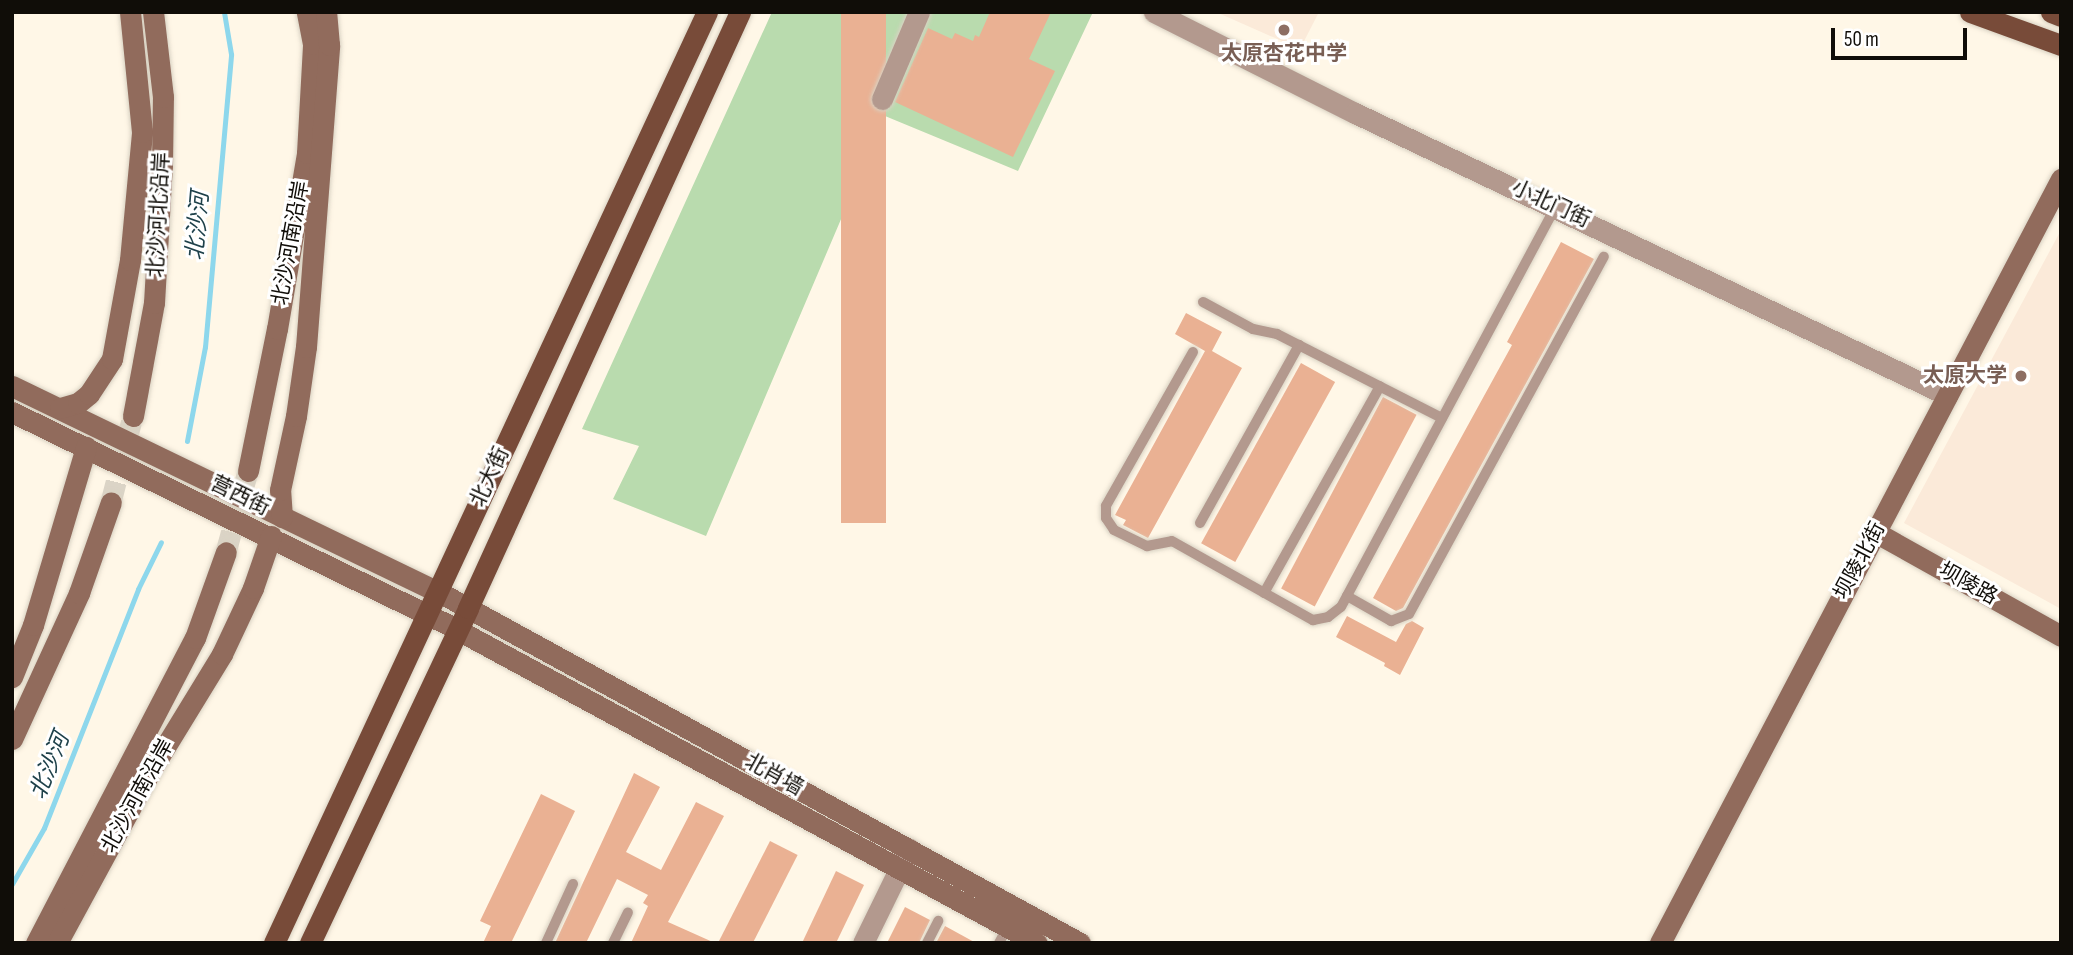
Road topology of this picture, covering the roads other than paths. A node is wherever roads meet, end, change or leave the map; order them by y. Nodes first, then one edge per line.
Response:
1 (130, 12) edge
2 (153, 12) edge
3 (307, 12) edge
4 (326, 12) edge
5 (707, 12) edge
6 (740, 12) edge
7 (919, 12) edge
8 (1154, 12) edge
9 (1970, 12) edge
10 (2051, 12) edge
11 (2061, 16) edge
12 (2061, 45) edge
13 (882, 99) dead end
14 (2061, 179) edge
15 (1556, 206) junction
16 (1604, 257) dead end
17 (1203, 302) dead end
18 (1299, 345) junction
19 (1193, 352) dead end
20 (12, 386) edge
21 (1380, 386) junction
22 (1947, 395) junction
23 (60, 408) junction
24 (12, 412) edge
25 (133, 416) tunnel mouth
26 (1442, 418) junction
27 (86, 447) junction
28 (247, 471) tunnel mouth
29 (111, 502) tunnel mouth
30 (282, 517) junction
31 (1200, 523) dead end
32 (1875, 532) junction
33 (271, 536) junction
34 (226, 552) tunnel mouth
35 (437, 591) junction
36 (1264, 593) junction
37 (1347, 596) junction
38 (468, 608) junction
39 (426, 614) junction
40 (456, 629) junction
41 (2061, 636) edge
42 (12, 677) edge
43 (12, 739) edge
44 (904, 858) junction
45 (573, 884) dead end
46 (628, 912) dead end
47 (939, 921) dead end
48 (1003, 934) edge
49 (36, 943) edge
50 (57, 943) edge
51 (274, 943) edge
52 (310, 943) edge
53 (546, 943) edge
54 (613, 943) edge
55 (863, 943) edge
56 (926, 943) edge
57 (1037, 943) edge
58 (1080, 943) edge
59 (1660, 943) edge

1 - 23 street
2 - 25 street, 北沙河北沿岸
3 - 28 street, 北沙河南沿岸
4 - 30 street
5 - 35 main road, 北大街
6 - 38 main road
7 - 13 street
8 - 15 street, 小北门街
9 - 12 main road
10 - 11 main road
14 - 22 street, 坝陵北街
15 - 22 street, 小北门街
15 - 26 lane
16 - 37 lane
17 - 18 lane
18 - 21 lane
18 - 31 lane
19 - 36 lane
20 - 23 street, 营西街
21 - 26 lane
21 - 36 lane
22 - 32 street, 坝陵北街
23 - 30 street, 营西街
24 - 27 street, 营西街
26 - 37 lane
27 - 33 street, 营西街
27 - 42 street
29 - 43 street
30 - 35 street, 营西街
32 - 41 street, 坝陵路
32 - 59 street, 坝陵北街
33 - 39 street, 营西街
33 - 50 street, 北沙河南沿岸
34 - 49 street, 北沙河南沿岸
35 - 38 street, 营西街
35 - 39 main road, 北大街
36 - 37 lane
38 - 40 main road
38 - 44 street, 北肖墙
39 - 40 street, 营西街
39 - 51 main road, 北大街
40 - 44 street, 营西街
40 - 52 main road
44 - 48 street
44 - 55 street
44 - 58 street, 北肖墙
45 - 53 lane
46 - 54 lane
47 - 56 lane
48 - 57 street

